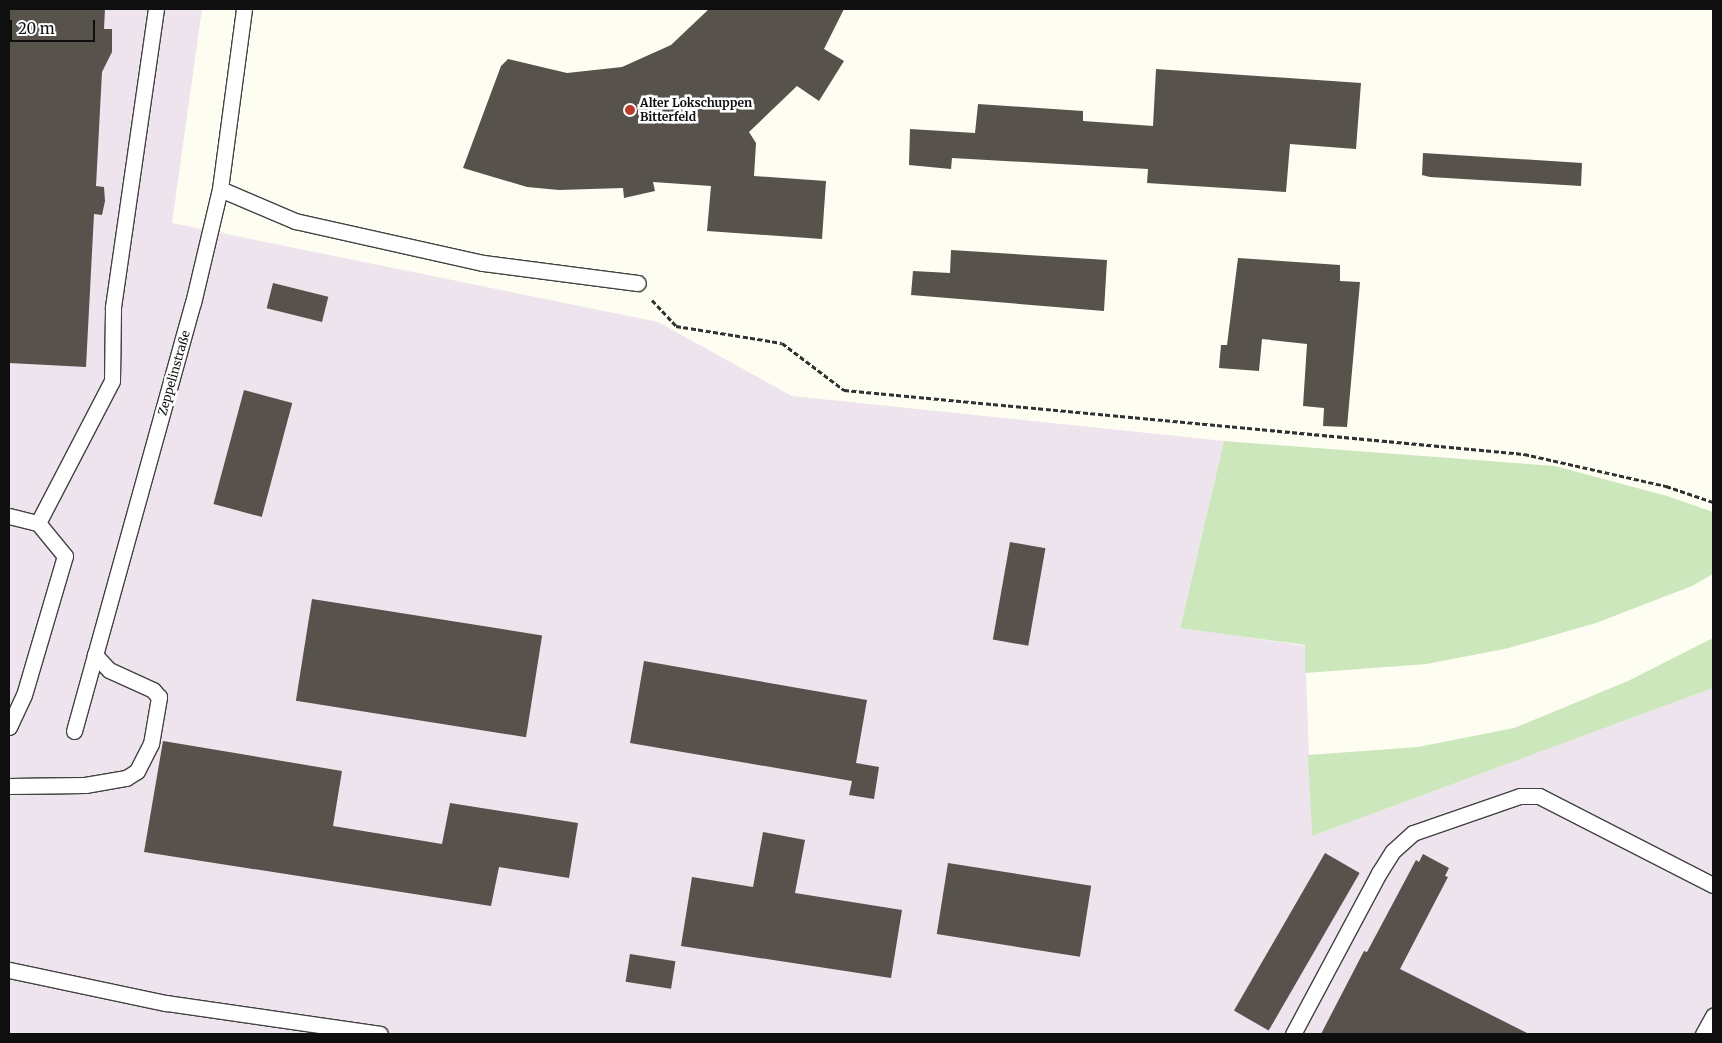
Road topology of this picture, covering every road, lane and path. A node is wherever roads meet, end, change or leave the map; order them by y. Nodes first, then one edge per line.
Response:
1 (156, 9) edge
2 (244, 9) edge
3 (220, 189) junction
4 (638, 283) joint
5 (1713, 502) edge
6 (9, 516) edge
7 (38, 523) junction
8 (95, 655) junction
9 (9, 727) edge
10 (74, 731) dead end
11 (9, 786) edge
12 (1713, 885) edge
13 (9, 970) edge
14 (1713, 1016) edge
15 (380, 1034) edge
16 (1293, 1034) edge
17 (1703, 1034) edge

1 - 7 lane
2 - 3 lane, Zeppelinstraße
3 - 4 lane
3 - 8 lane, Zeppelinstraße
4 - 5 path
6 - 7 lane
7 - 9 lane
8 - 10 lane, Zeppelinstraße
8 - 11 lane
12 - 16 lane
13 - 15 lane
14 - 17 lane

